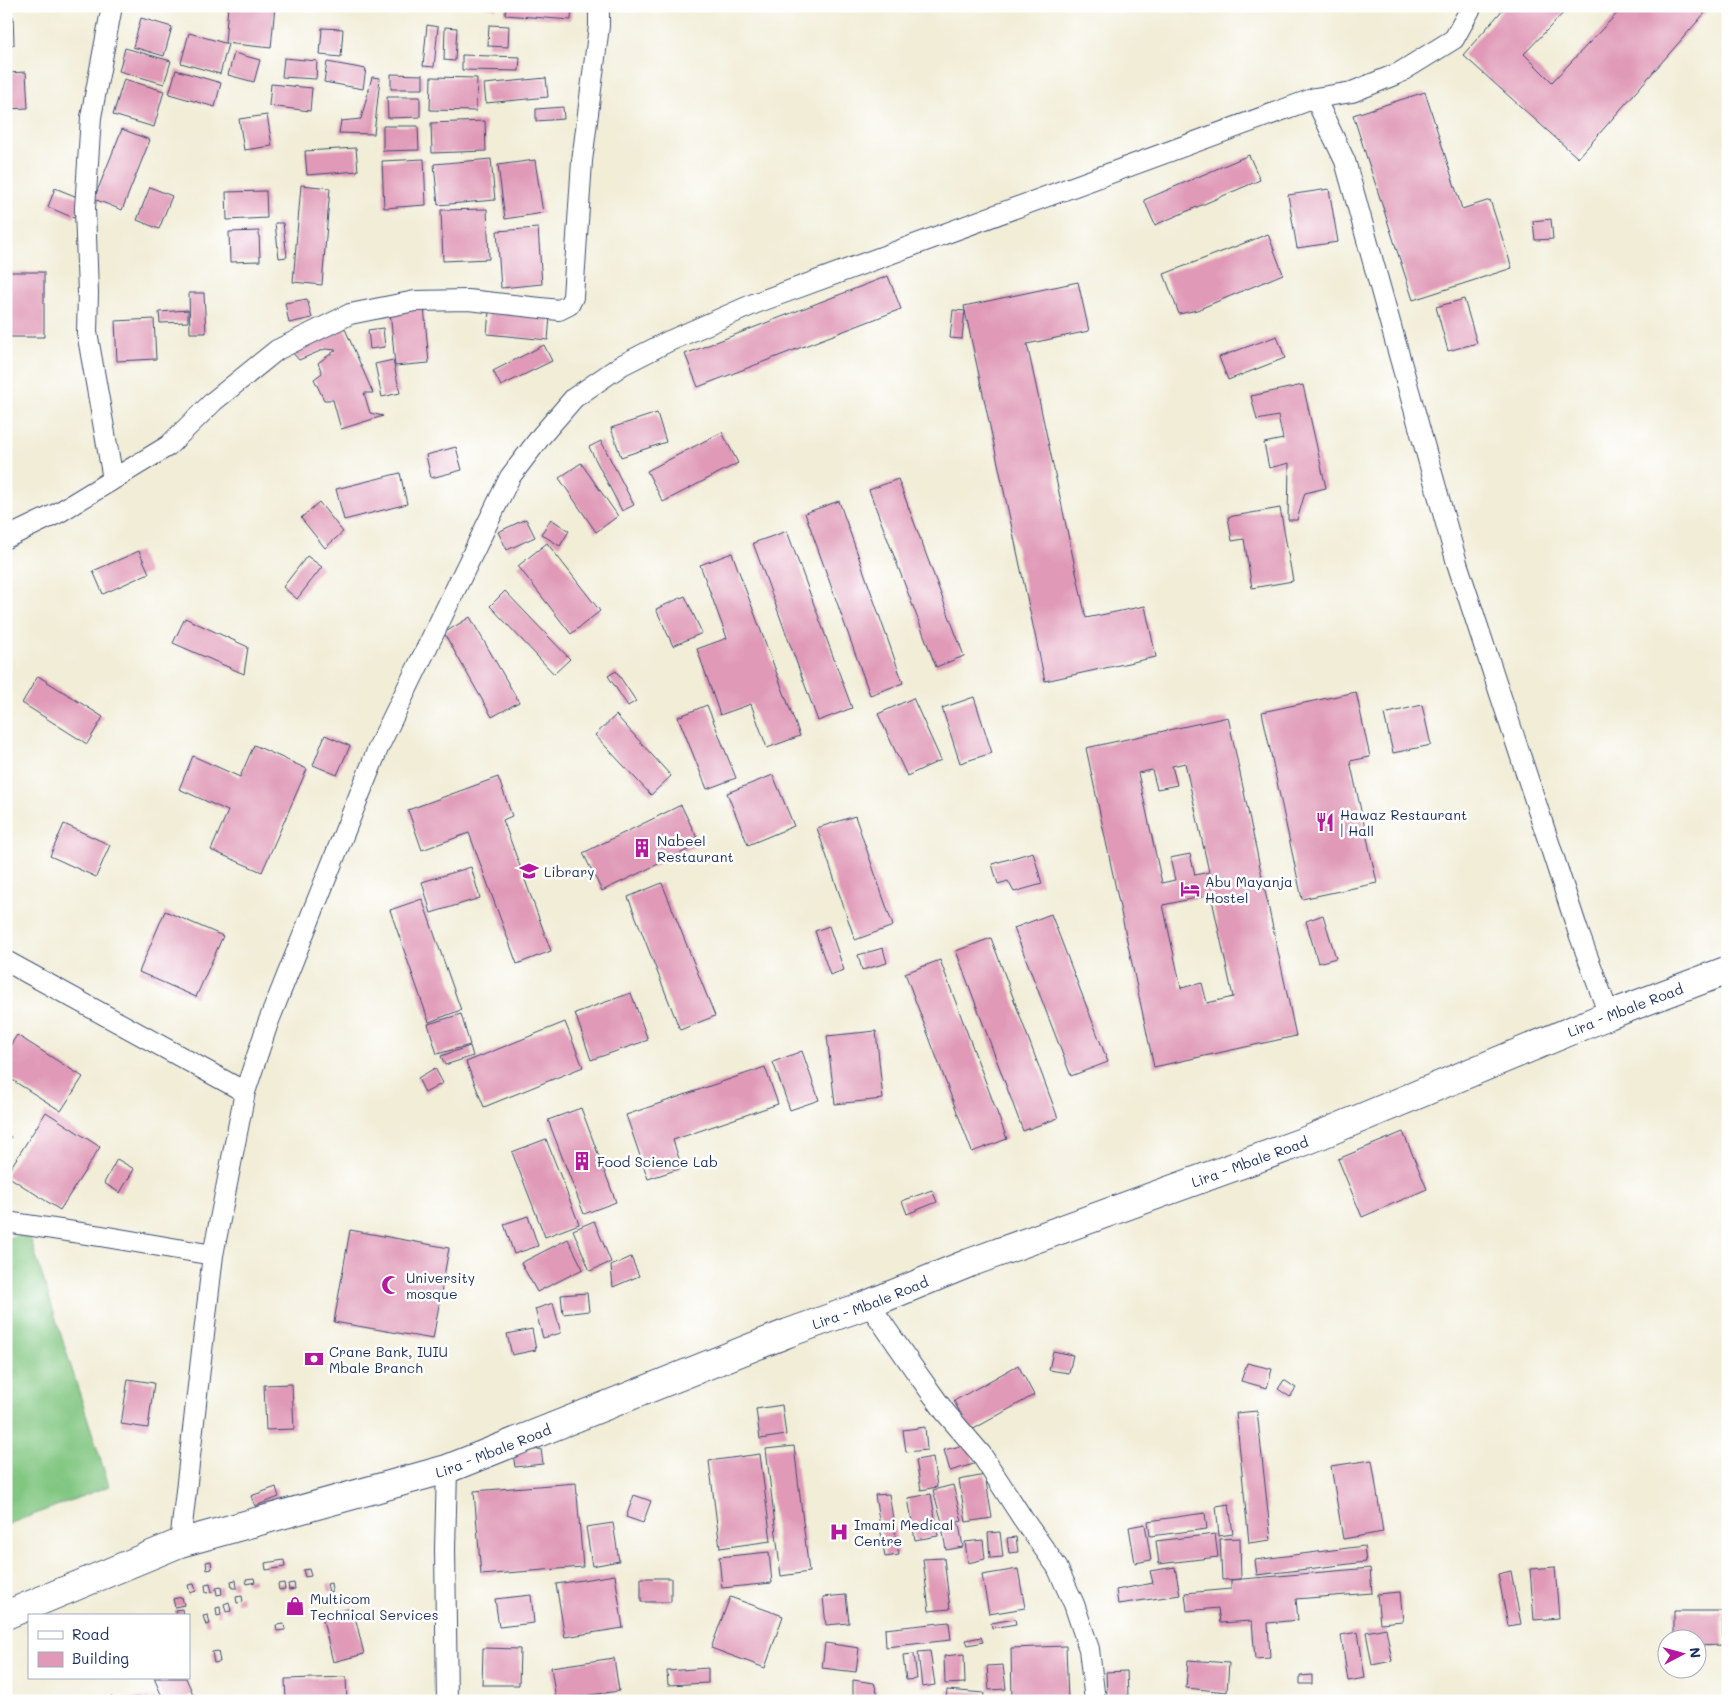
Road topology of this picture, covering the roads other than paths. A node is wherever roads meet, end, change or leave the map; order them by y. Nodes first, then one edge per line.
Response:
1 (112, 6) edge
2 (599, 6) edge
3 (1472, 6) edge
4 (1315, 98) junction
5 (113, 479) junction
6 (6, 538) edge
7 (6, 961) edge
8 (1728, 970) edge
9 (1609, 1014) junction
10 (245, 1092) junction
11 (6, 1222) edge
12 (213, 1256) junction
13 (869, 1304) junction
14 (446, 1469) junction
15 (180, 1543) junction
16 (6, 1615) edge
17 (447, 1701) edge
18 (1095, 1701) edge

1 - 5 street
2 - 5 street
3 - 4 street
4 - 9 street
4 - 10 street
5 - 6 street
7 - 10 street
8 - 9 main road, Lira - Mbale Road
9 - 13 main road, Lira - Mbale Road
10 - 12 street
11 - 12 street
12 - 15 street
13 - 14 main road, Lira - Mbale Road
13 - 18 street
14 - 15 main road, Lira - Mbale Road
14 - 17 street
15 - 16 main road, Lira - Mbale Road

